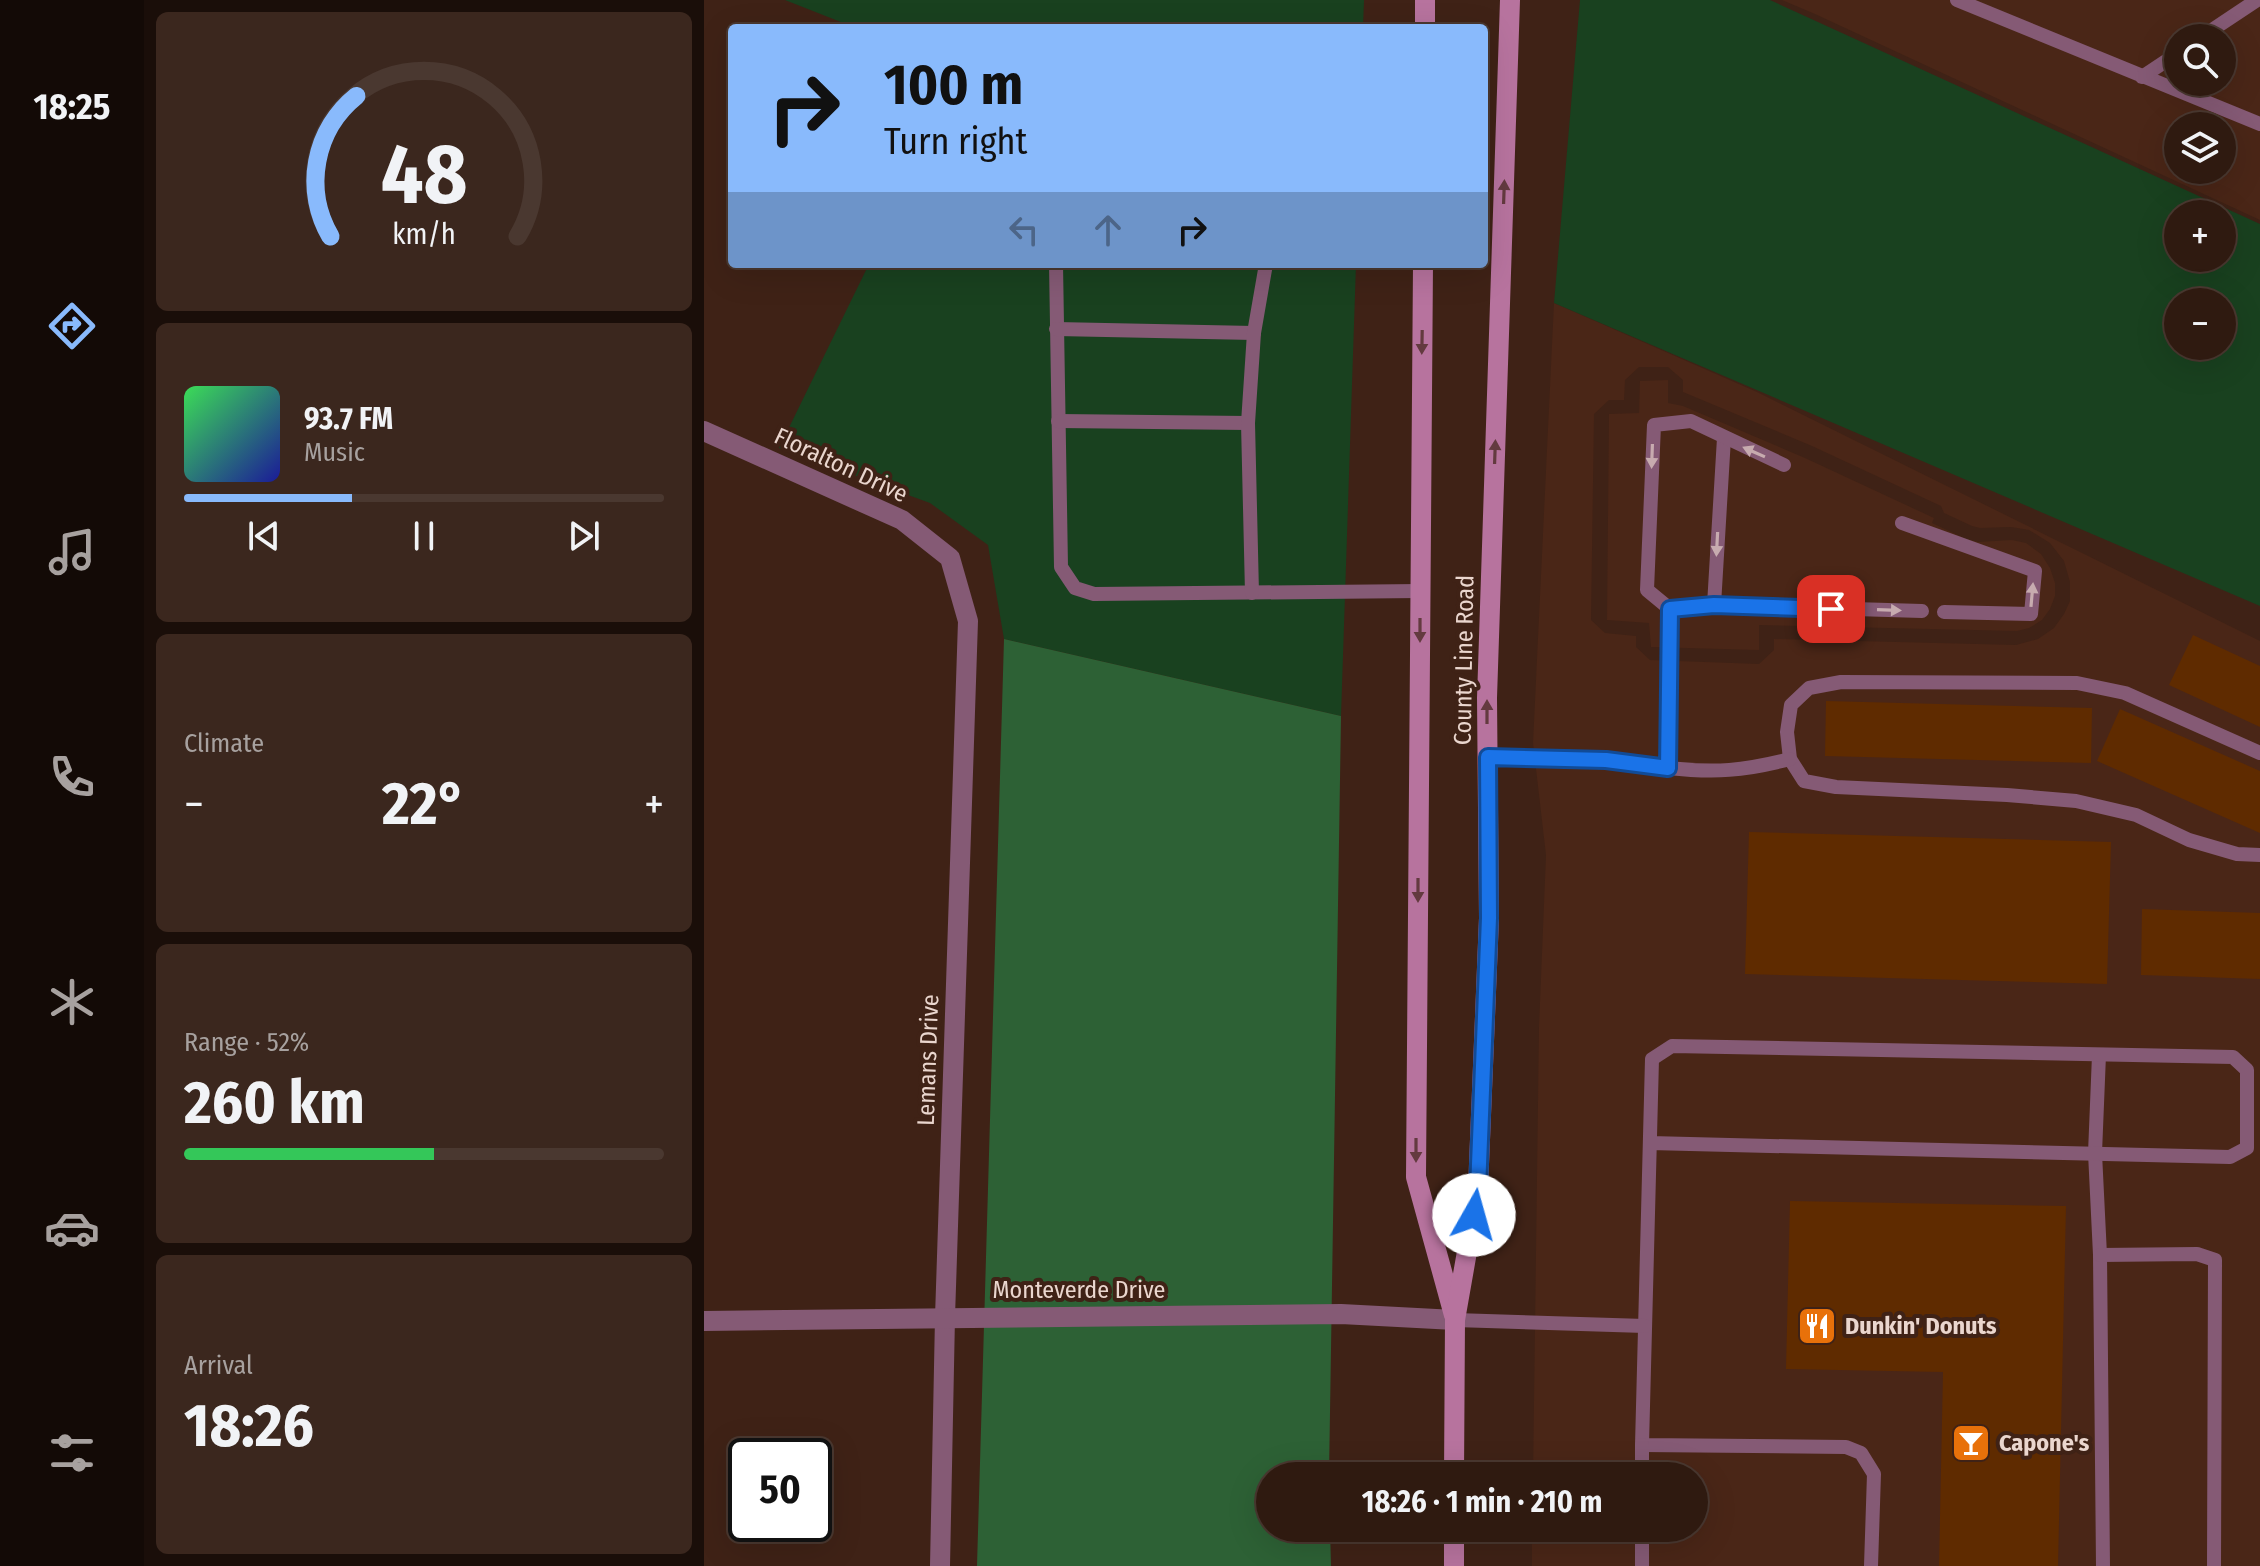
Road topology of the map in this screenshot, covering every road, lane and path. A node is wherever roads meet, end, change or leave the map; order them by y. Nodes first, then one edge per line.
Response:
1 (1425, 0) edge
2 (1510, 0) edge
3 (1957, 0) edge
4 (2257, 0) edge
5 (1425, 24) edge
6 (2221, 24) edge
7 (2164, 62) edge
8 (2142, 77) junction
9 (2260, 124) edge
10 (1056, 268) edge
11 (1265, 268) edge
12 (1423, 268) edge
13 (1056, 329) junction
14 (1254, 333) junction
15 (1058, 421) junction
16 (1248, 423) junction
17 (704, 431) edge
18 (1724, 438) junction
19 (1784, 465) dead end
20 (1902, 523) dead end
21 (950, 558) joint
22 (1420, 591) junction
23 (1252, 593) junction
24 (1714, 605) junction
25 (1670, 609) junction
26 (1922, 611) dead end
27 (1944, 612) dead end
28 (2260, 753) edge
29 (1488, 757) junction
30 (1790, 759) junction
31 (1668, 768) junction
32 (2260, 855) edge
33 (2099, 1055) junction
34 (1650, 1143) junction
35 (2095, 1153) junction
36 (2100, 1255) junction
37 (945, 1317) junction
38 (1455, 1320) junction
39 (704, 1321) edge
40 (1645, 1326) junction
41 (1642, 1445) junction
42 (1454, 1462) edge
43 (1642, 1462) edge
44 (1454, 1542) edge
45 (1642, 1542) edge
46 (940, 1566) edge
47 (1454, 1566) edge
48 (1642, 1566) edge
49 (1871, 1566) edge
50 (2103, 1566) edge
51 (2214, 1566) edge

1 - 5 main road
29 -> 2 main road, County Line Road
3 - 8 lane
4 - 6 lane
7 - 8 lane
8 - 9 lane
10 - 13 lane
11 - 14 lane
12 -> 22 main road, County Line Road
13 - 14 lane
13 - 15 lane
14 - 16 lane
15 - 16 lane
15 - 23 lane
16 - 23 lane
17 - 21 street, Floralton Drive
19 -> 18 lane
18 -> 24 lane
18 -> 25 lane
27 -> 20 lane
21 - 37 street, Lemans Drive
22 - 23 lane
22 -> 38 main road, County Line Road
24 - 25 lane
24 -> 26 lane
25 - 31 lane
28 - 30 lane
29 - 31 lane
29 - 38 main road, County Line Road
30 - 31 lane
30 - 32 lane
33 - 34 lane
33 - 35 lane
33 - 35 lane
34 - 35 lane
34 - 40 lane
35 - 36 lane
36 - 50 lane
36 - 51 lane
37 - 38 street, Monteverde Drive
37 - 39 street, Monteverde Drive
37 - 46 street, Lemans Drive
38 - 40 lane
38 - 42 main road, County Line Road
40 - 41 lane
41 - 43 lane
41 - 49 lane
44 - 47 main road
45 - 48 lane

